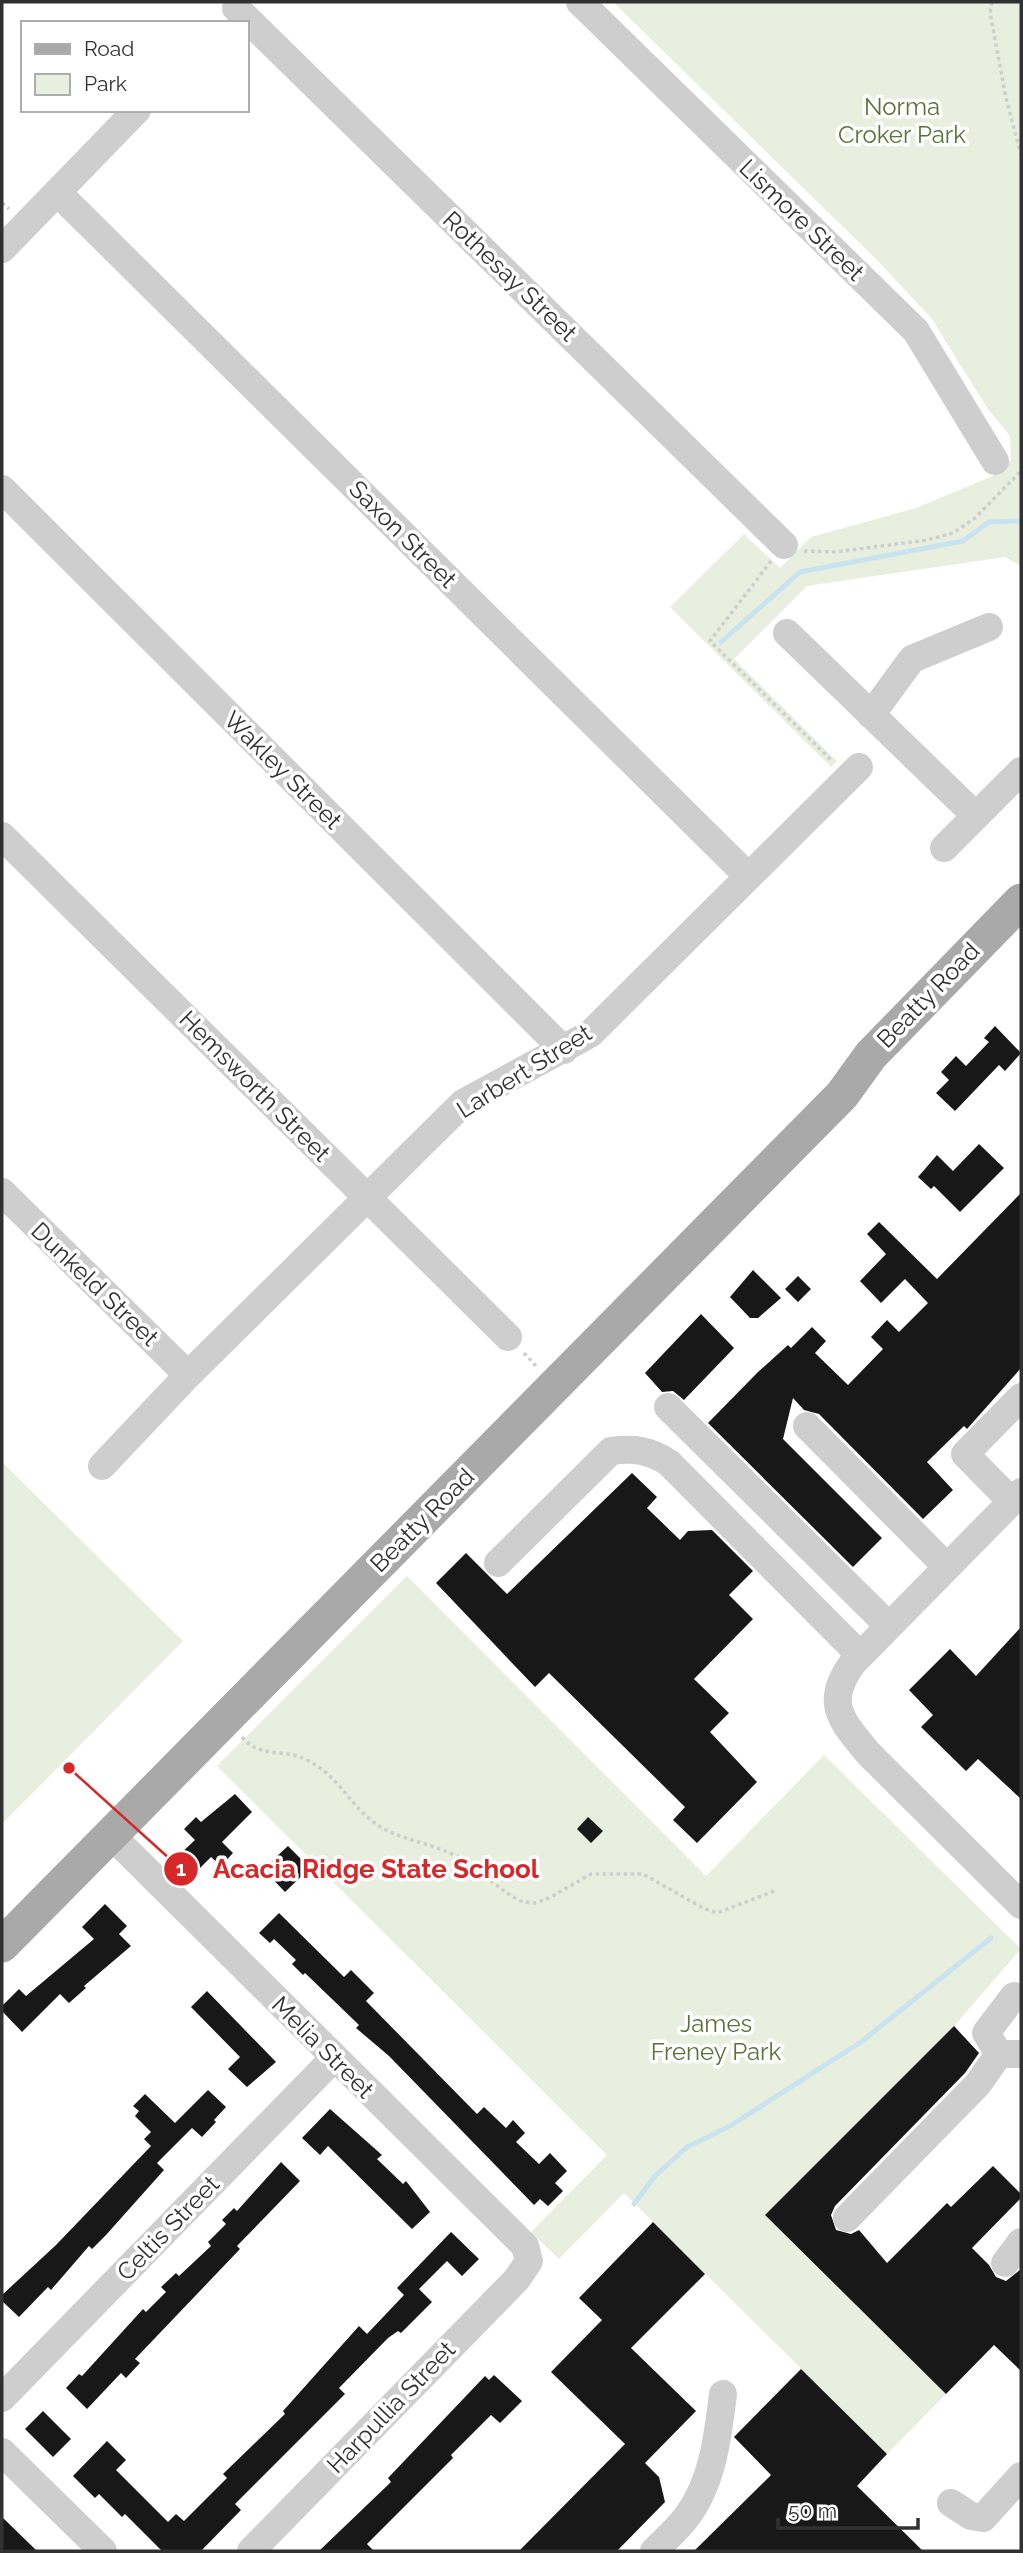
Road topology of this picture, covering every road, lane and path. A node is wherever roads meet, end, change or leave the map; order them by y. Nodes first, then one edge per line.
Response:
1 (580, 2) edge
2 (992, 2) edge
3 (248, 25) edge
4 (134, 112) edge
5 (1021, 155) edge
6 (57, 192) junction
7 (2, 249) edge
8 (995, 461) dead end
9 (1021, 471) edge
10 (2, 489) edge
11 (784, 545) junction
12 (989, 626) dead end
13 (787, 633) dead end
14 (872, 715) junction
15 (1021, 771) edge
16 (854, 772) joint
17 (976, 816) junction
18 (2, 836) edge
19 (944, 848) dead end
20 (748, 876) junction
21 (1021, 901) edge
22 (1021, 930) edge
23 (564, 1050) junction
24 (842, 1095) junction
25 (2, 1192) edge
26 (368, 1198) junction
27 (508, 1337) dead end
28 (188, 1375) junction
29 (1021, 1397) edge
30 (668, 1407) dead end
31 (807, 1426) dead end
32 (102, 1466) dead end
33 (1017, 1497) edge
34 (498, 1563) dead end
35 (947, 1567) junction
36 (889, 1626) junction
37 (860, 1655) junction
38 (242, 1737) dead end
39 (111, 1835) junction
40 (777, 1890) dead end
41 (1021, 1905) edge
42 (2, 1945) edge
43 (1014, 1996) dead end
44 (1010, 2054) edge
45 (334, 2058) junction
46 (847, 2218) dead end
47 (529, 2261) joint
48 (723, 2394) dead end
49 (2, 2398) edge
50 (2, 2452) edge
51 (1021, 2476) edge
52 (951, 2503) dead end
53 (103, 2551) edge
54 (251, 2551) edge
55 (654, 2551) edge

1 - 8 street, Lismore Street
2 - 5 path
3 - 11 street, Rothesay Street
4 - 6 street
6 - 7 street
6 - 20 street, Saxon Street
9 - 11 path
10 - 23 street, Wakley Street
11 - 16 path
12 - 14 street
13 - 14 street
14 - 17 street
15 - 17 street
16 - 20 street, Larbert Street
17 - 19 street
18 - 26 street, Hemsworth Street
20 - 23 street, Larbert Street
21 - 24 main road, Beatty Road
22 - 24 main road, Beatty Road
23 - 26 street, Larbert Street
24 - 39 main road, Beatty Road
25 - 28 street, Dunkeld Street
26 - 27 street, Hemsworth Street
26 - 28 street, Larbert Street
28 - 32 street, Larbert Street
29 - 33 street
30 - 36 street
31 - 35 street
33 - 35 street
34 - 37 street
35 - 36 street
36 - 37 street
37 - 41 street
38 - 40 path
39 - 42 main road, Beatty Road
39 - 45 street, Melia Street
43 - 44 street
44 - 46 street
45 - 47 street, Melia Street
45 - 49 street, Celtis Street
47 - 54 street, Harpullia Street
48 - 55 street
50 - 53 street
51 - 52 street

